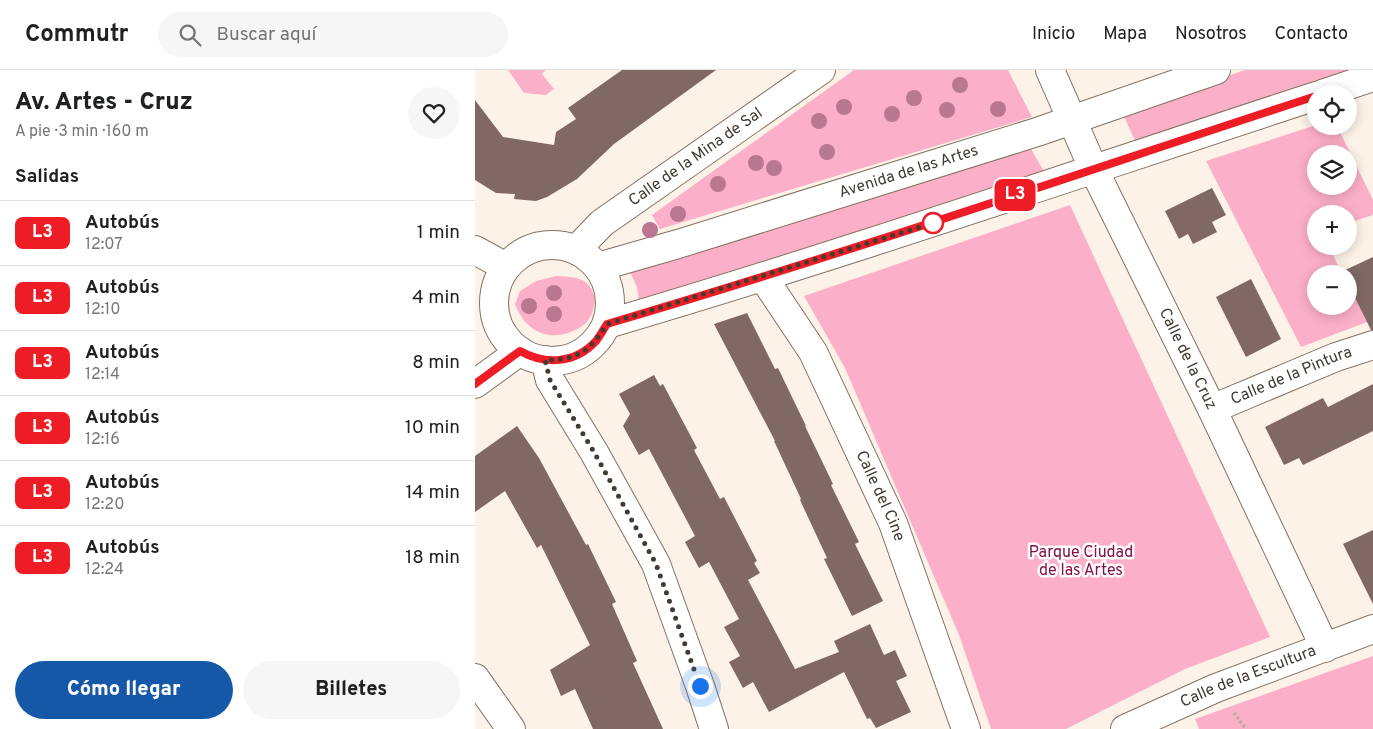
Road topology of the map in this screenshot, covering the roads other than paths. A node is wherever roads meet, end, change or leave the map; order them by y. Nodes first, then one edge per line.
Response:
1 (821, 70) edge
2 (1050, 70) edge
3 (1216, 70) edge
4 (1373, 77) edge
5 (1349, 85) edge
6 (1307, 99) edge
7 (1071, 120) junction
8 (1093, 168) junction
9 (475, 250) edge
10 (576, 250) junction
11 (506, 267) junction
12 (598, 267) junction
13 (763, 277) junction
14 (607, 324) junction
15 (1373, 345) edge
16 (520, 351) junction
17 (545, 360) junction
18 (475, 384) edge
19 (1212, 409) junction
20 (1373, 630) edge
21 (1325, 648) junction
22 (475, 678) edge
23 (511, 729) edge
24 (714, 729) edge
25 (966, 729) edge
26 (1125, 729) edge

1 - 10 street, Calle de la Mina de Sal
2 - 7 street, Calle de la Cruz
3 - 7 street, Avenida de las Artes
4 - 5 street
6 - 8 street
7 - 8 street, Calle de la Cruz
7 - 12 street, Avenida de las Artes
8 - 13 street
8 - 19 street, Calle de la Cruz
9 - 11 street
10 - 11 street
10 - 12 street
11 - 16 street
12 - 14 street
13 - 14 street
13 - 25 street, Calle del Cine
14 - 17 street
15 - 19 street, Calle de la Pintura
16 - 17 street
16 - 18 street
17 - 24 street
19 - 21 street, Calle de la Cruz
20 - 21 street, Calle de la Escultura
21 - 26 street, Calle de la Escultura
22 - 23 street

